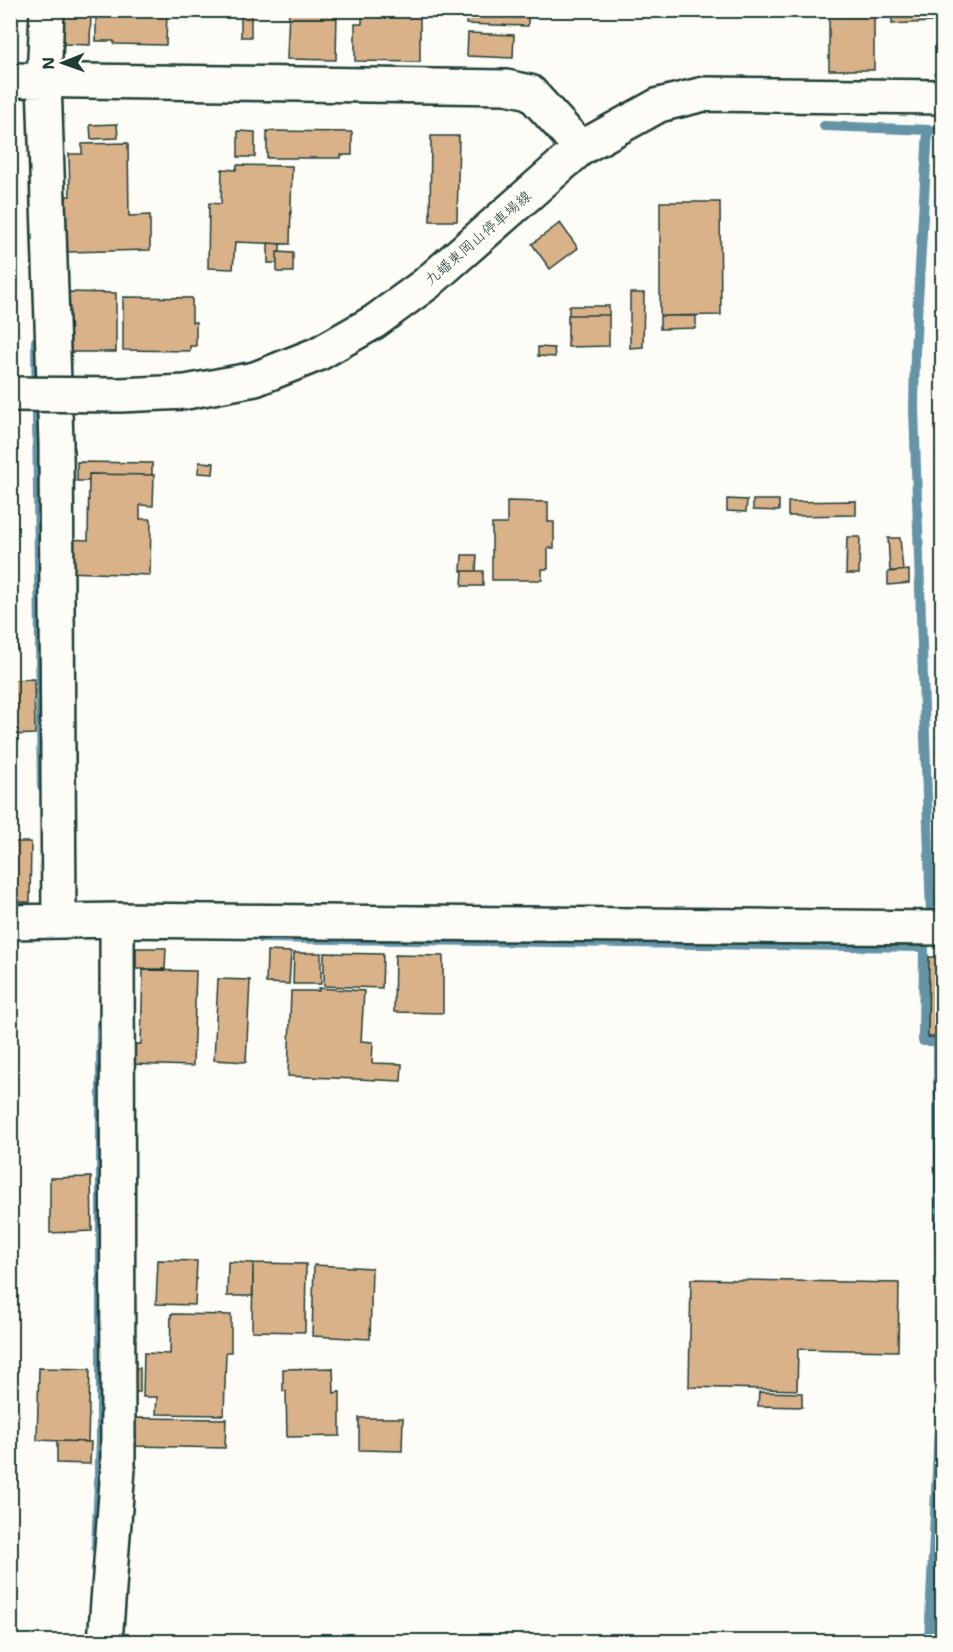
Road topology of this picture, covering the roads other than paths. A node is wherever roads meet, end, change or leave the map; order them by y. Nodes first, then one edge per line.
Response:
1 (47, 10) edge
2 (10, 80) edge
3 (44, 81) junction
4 (942, 97) edge
5 (582, 148) junction
6 (10, 394) edge
7 (40, 922) edge
8 (942, 928) edge
9 (117, 932) junction
10 (105, 1641) edge

1 - 3 street
2 - 3 street
3 - 5 street
3 - 7 street
4 - 5 street, 九蟠東岡山停車場線
5 - 6 street, 九蟠東岡山停車場線, bridge
7 - 9 street
8 - 9 street
9 - 10 street

